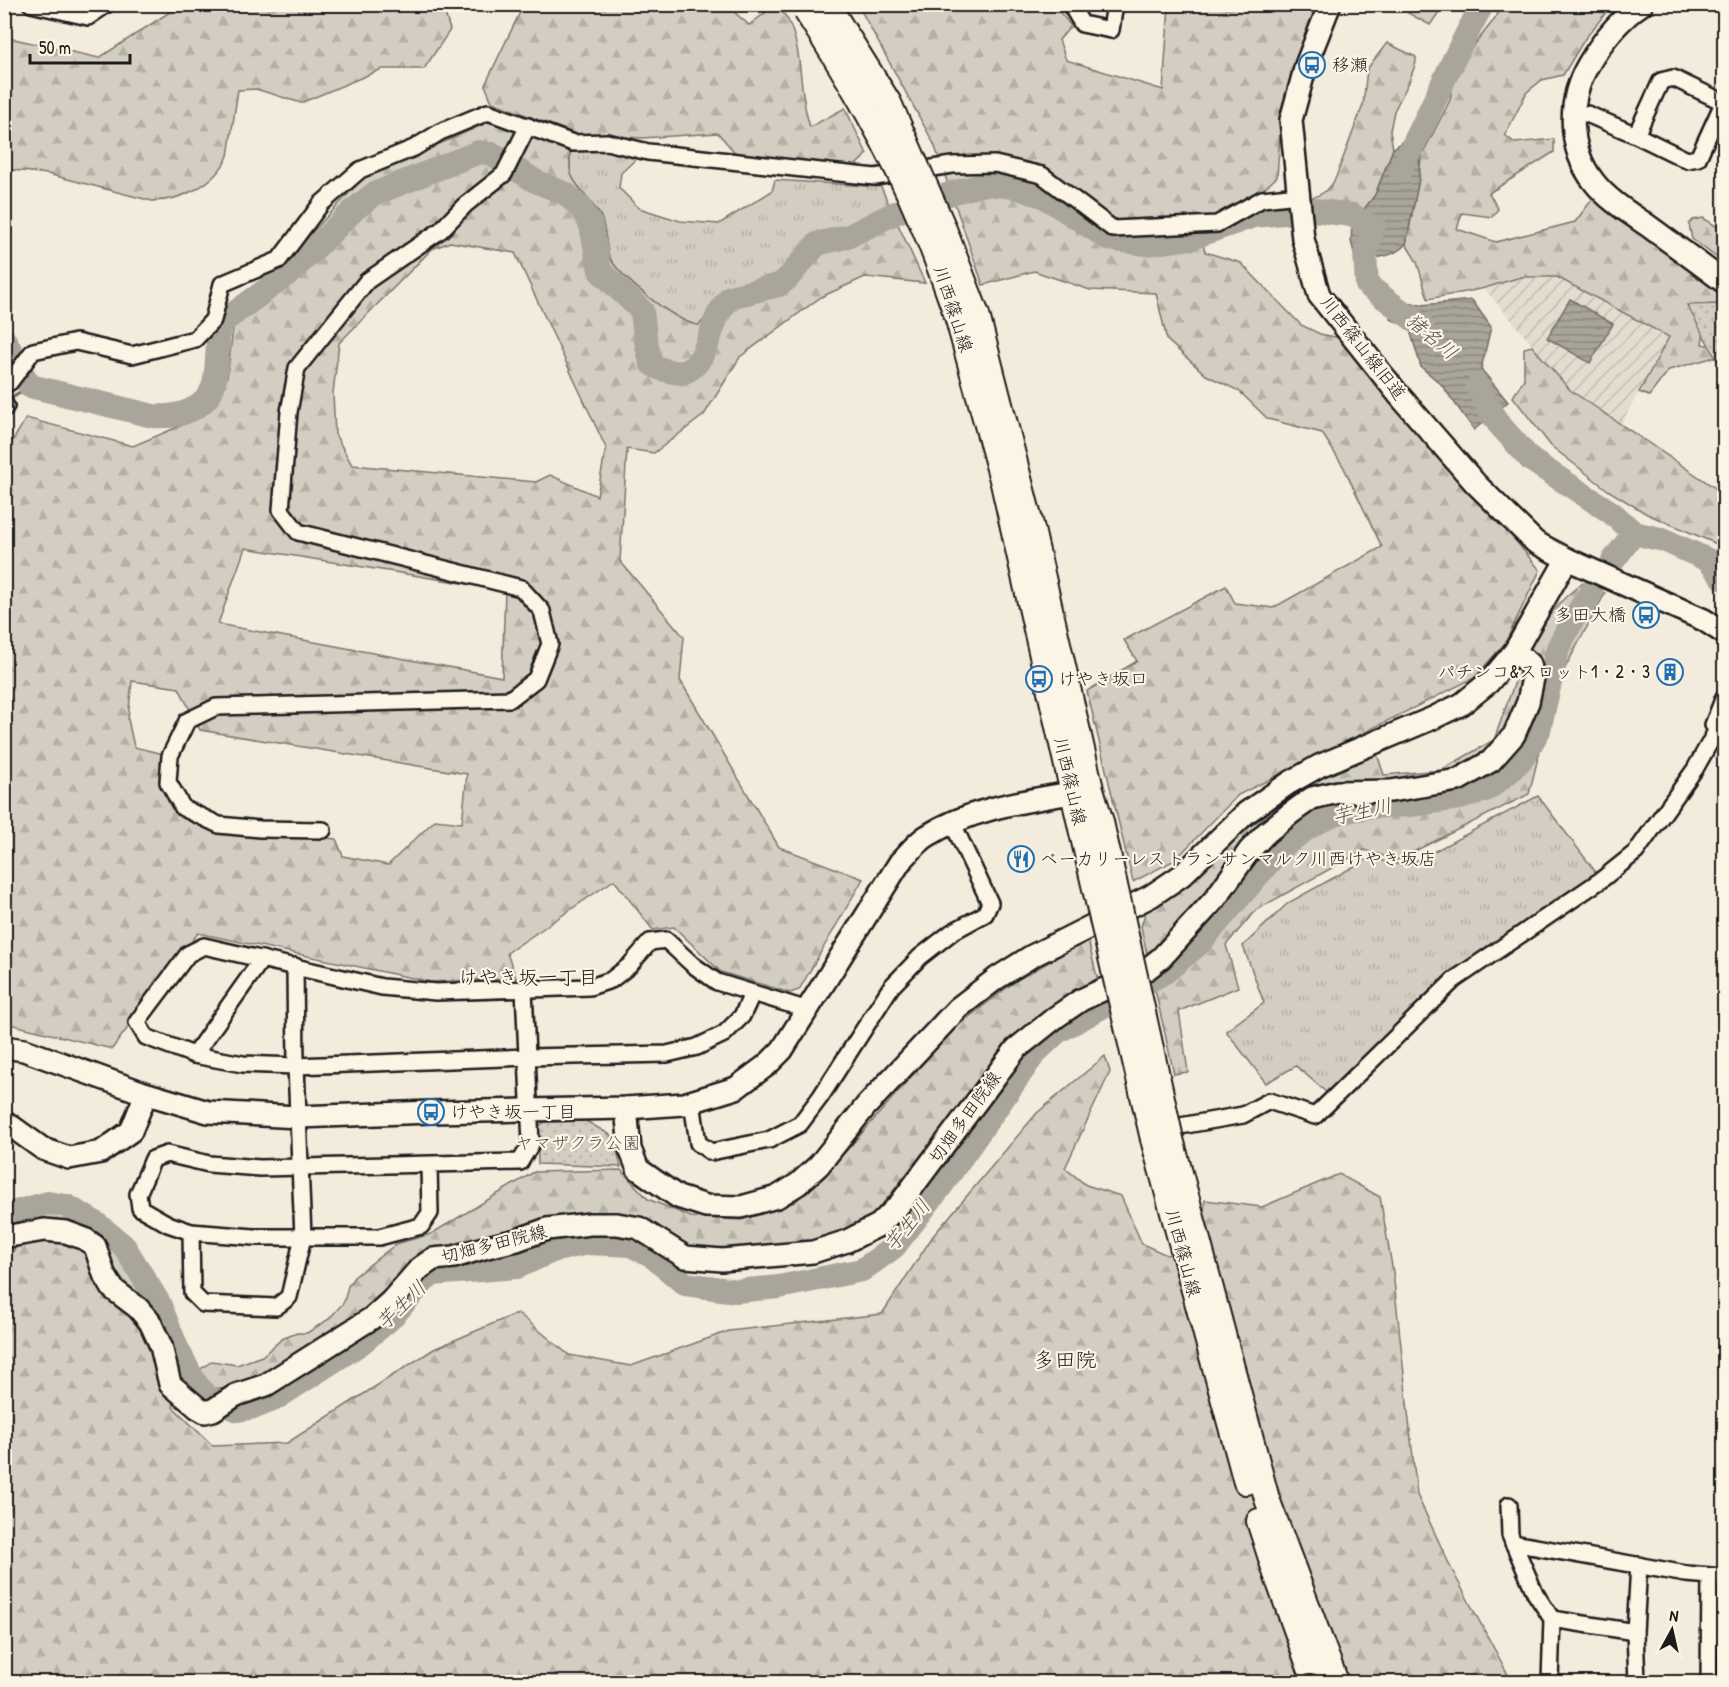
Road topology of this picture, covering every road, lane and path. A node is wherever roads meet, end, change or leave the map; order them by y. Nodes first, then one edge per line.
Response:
1 (32, 4) edge
2 (107, 4) edge
3 (1070, 4) edge
4 (1115, 4) edge
5 (1330, 4) edge
6 (1642, 4) edge
7 (812, 7) edge
8 (76, 9) edge
9 (1724, 101) edge
10 (1573, 114) junction
11 (527, 130) junction
12 (1636, 135) junction
13 (1299, 206) junction
14 (1725, 282) edge
15 (4, 385) edge
16 (1567, 559) junction
17 (1725, 633) edge
18 (1515, 651) junction
19 (1725, 697) edge
20 (1725, 717) edge
21 (1695, 769) junction
22 (1082, 791) junction
23 (952, 822) junction
24 (323, 830) dead end
25 (262, 959) junction
26 (295, 966) junction
27 (524, 989) junction
28 (752, 994) junction
29 (808, 1010) junction
30 (4, 1047) edge
31 (194, 1055) junction
32 (528, 1057) junction
33 (296, 1066) junction
34 (146, 1094) junction
35 (692, 1102) junction
36 (626, 1108) junction
37 (530, 1109) junction
38 (298, 1117) junction
39 (4, 1121) edge
40 (1164, 1135) junction
41 (429, 1165) junction
42 (300, 1168) junction
43 (191, 1232) junction
44 (4, 1237) edge
45 (303, 1237) junction
46 (1509, 1505) dead end
47 (1513, 1543) junction
48 (1639, 1565) junction
49 (1717, 1576) edge
50 (1552, 1619) junction
51 (1635, 1632) junction
52 (1315, 1683) edge
53 (1336, 1683) edge
54 (1550, 1683) edge
55 (1637, 1683) edge
56 (1708, 1683) edge

1 - 8 street
2 - 8 street
3 - 4 street
5 - 13 street, 川西篠山線旧道
6 - 10 street
7 - 22 main road, 川西篠山線, bridge
9 - 12 street
9 - 12 street
10 - 12 street
10 - 14 street
11 - 13 street
11 - 15 street
11 - 24 street
13 - 16 street, 川西篠山線旧道
16 - 17 street
16 - 18 street
18 - 36 street
18 - 44 street, 切畑多田院線
19 - 21 street
20 - 21 street
21 - 40 street
22 - 23 street
22 - 40 main road, 川西篠山線, bridge
23 - 29 street
23 - 35 street
25 - 26 street
25 - 31 street
25 - 31 street
26 - 27 street
26 - 33 street
27 - 28 street
27 - 32 street
28 - 29 street
28 - 32 street
29 - 35 street
30 - 34 street
31 - 33 street
32 - 33 street
32 - 37 street
33 - 38 street
34 - 38 street
34 - 39 street
35 - 36 street
36 - 37 street
37 - 38 street
37 - 41 street
38 - 42 street
40 - 52 main road, 川西篠山線
40 - 53 main road, 川西篠山線
41 - 42 street
41 - 45 street
42 - 43 street
42 - 45 street
43 - 45 street
43 - 45 street
46 - 47 street
47 - 48 street
47 - 50 street
48 - 49 street
48 - 51 street
49 - 56 street
50 - 51 street
50 - 54 street
51 - 55 street

